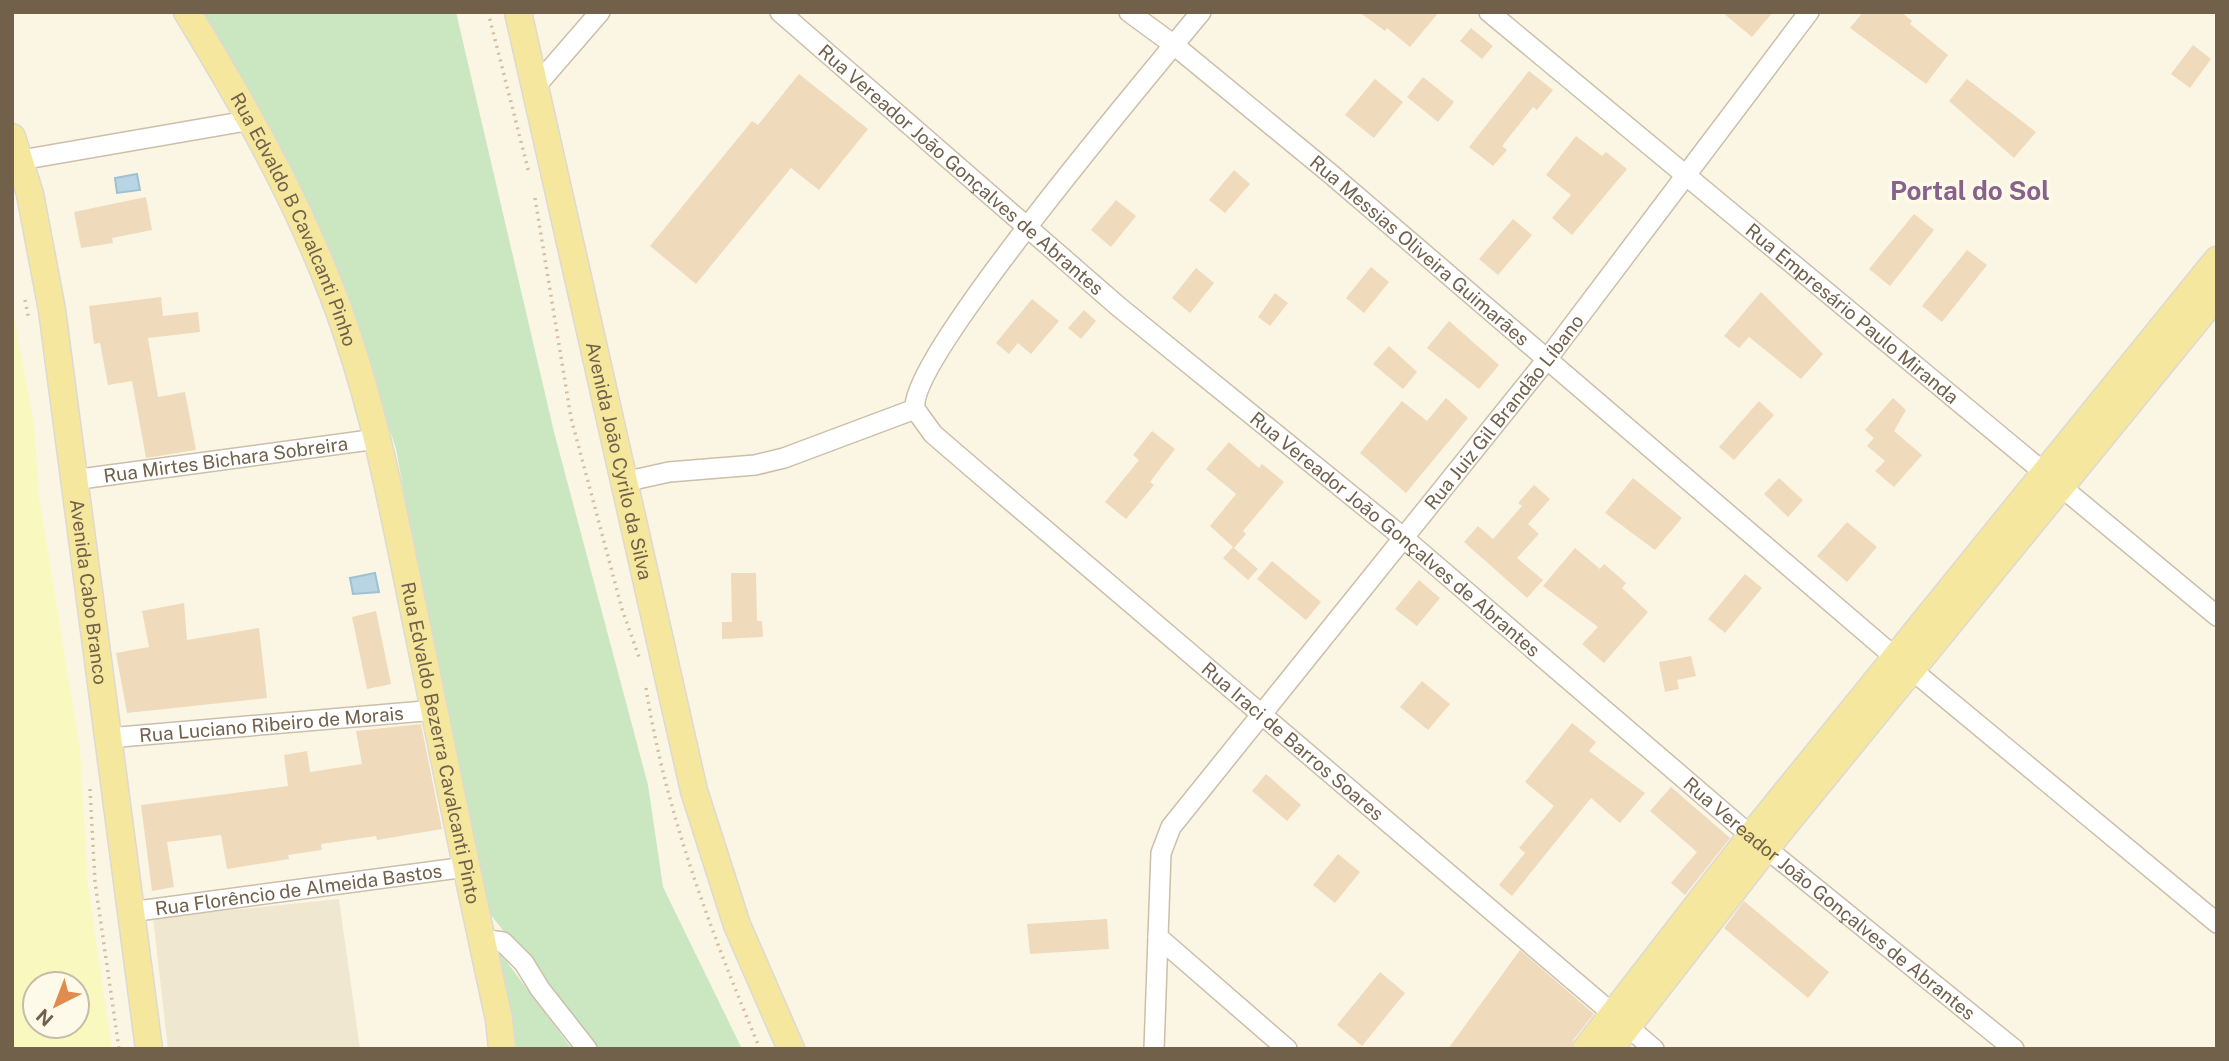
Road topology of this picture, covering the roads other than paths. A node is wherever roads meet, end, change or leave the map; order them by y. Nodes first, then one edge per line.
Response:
1 (187, 12) edge
2 (518, 12) edge
3 (600, 12) edge
4 (780, 12) edge
5 (1129, 12) edge
6 (1201, 12) edge
7 (1489, 12) edge
8 (1809, 12) edge
9 (1174, 45) junction
10 (535, 87) junction
11 (252, 120) junction
12 (17, 149) edge
13 (1685, 176) junction
14 (1027, 228) junction
15 (2217, 260) edge
16 (2217, 295) edge
17 (1548, 358) junction
18 (915, 409) junction
19 (377, 439) junction
20 (73, 480) junction
21 (2054, 480) junction
22 (624, 482) junction
23 (1405, 539) junction
24 (2217, 616) edge
25 (1904, 664) junction
26 (436, 710) junction
27 (1262, 717) junction
28 (108, 738) junction
29 (1759, 842) junction
30 (466, 867) junction
31 (731, 907) junction
32 (130, 912) junction
33 (2217, 923) edge
34 (1158, 937) junction
35 (481, 939) junction
36 (1620, 1020) junction
37 (149, 1049) edge
38 (502, 1049) edge
39 (587, 1049) edge
40 (791, 1049) edge
41 (812, 1049) edge
42 (1154, 1049) edge
43 (1287, 1049) edge
44 (1586, 1049) edge
45 (1610, 1049) edge
46 (1654, 1049) edge
47 (2014, 1049) edge

1 - 11 main road, Rua Edvaldo B Cavalcanti Pinho
2 - 10 main road, Avenida João Cyrilo da Silva
3 - 10 street
4 - 14 street, Rua Vereador João Gonçalves de Abrantes
5 - 9 street, Rua Messias Oliveira Guimarães
6 - 9 street
7 - 13 street, Rua Empresário Paulo Miranda
8 - 13 street, Rua Juiz Gil Brandão Líbano
9 - 14 street
9 - 17 street, Rua Messias Oliveira Guimarães
10 - 22 main road, Avenida João Cyrilo da Silva
11 - 12 street
11 - 19 main road, Rua Edvaldo B Cavalcanti Pinho
12 - 20 main road, Avenida Cabo Branco
13 - 17 street, Rua Juiz Gil Brandão Líbano
13 - 21 street, Rua Empresário Paulo Miranda
14 - 18 street
14 - 23 street, Rua Vereador João Gonçalves de Abrantes
15 - 21 main road
16 - 21 main road
17 - 23 street, Rua Juiz Gil Brandão Líbano
17 - 25 street, Rua Messias Oliveira Guimarães
18 - 22 street
18 - 27 street, Rua Iraci de Barros Soares
19 - 20 street, Rua Mirtes Bichara Sobreira
19 - 26 main road, Rua Edvaldo Bezerra Cavalcanti Pinto
20 - 28 main road, Avenida Cabo Branco
21 - 24 street, Rua Empresário Paulo Miranda
21 - 25 main road
22 - 31 main road, Avenida João Cyrilo da Silva
23 - 27 street, Rua Juiz Gil Brandão Líbano
23 - 29 street, Rua Vereador João Gonçalves de Abrantes
25 - 29 main road
25 - 33 street, Rua Messias Oliveira Guimarães
26 - 28 street, Rua Luciano Ribeiro de Morais
26 - 30 main road, Rua Edvaldo Bezerra Cavalcanti Pinto
27 - 34 street, Rua Juiz Gil Brandão Líbano
27 - 36 street, Rua Iraci de Barros Soares
28 - 32 main road, Avenida Cabo Branco
29 - 36 main road
29 - 47 street, Rua Vereador João Gonçalves de Abrantes
30 - 32 street, Rua Florêncio de Almeida Bastos
30 - 35 main road, Rua Edvaldo Bezerra Cavalcanti Pinto
31 - 40 main road, Avenida João Cyrilo da Silva
31 - 41 main road, Avenida João Cyrilo da Silva
32 - 37 main road, Avenida Cabo Branco
34 - 42 street
34 - 43 street
35 - 38 main road, Rua Edvaldo Bezerra Cavalcanti Pinto
35 - 39 street
36 - 44 main road
36 - 45 main road
36 - 46 street, Rua Iraci de Barros Soares

